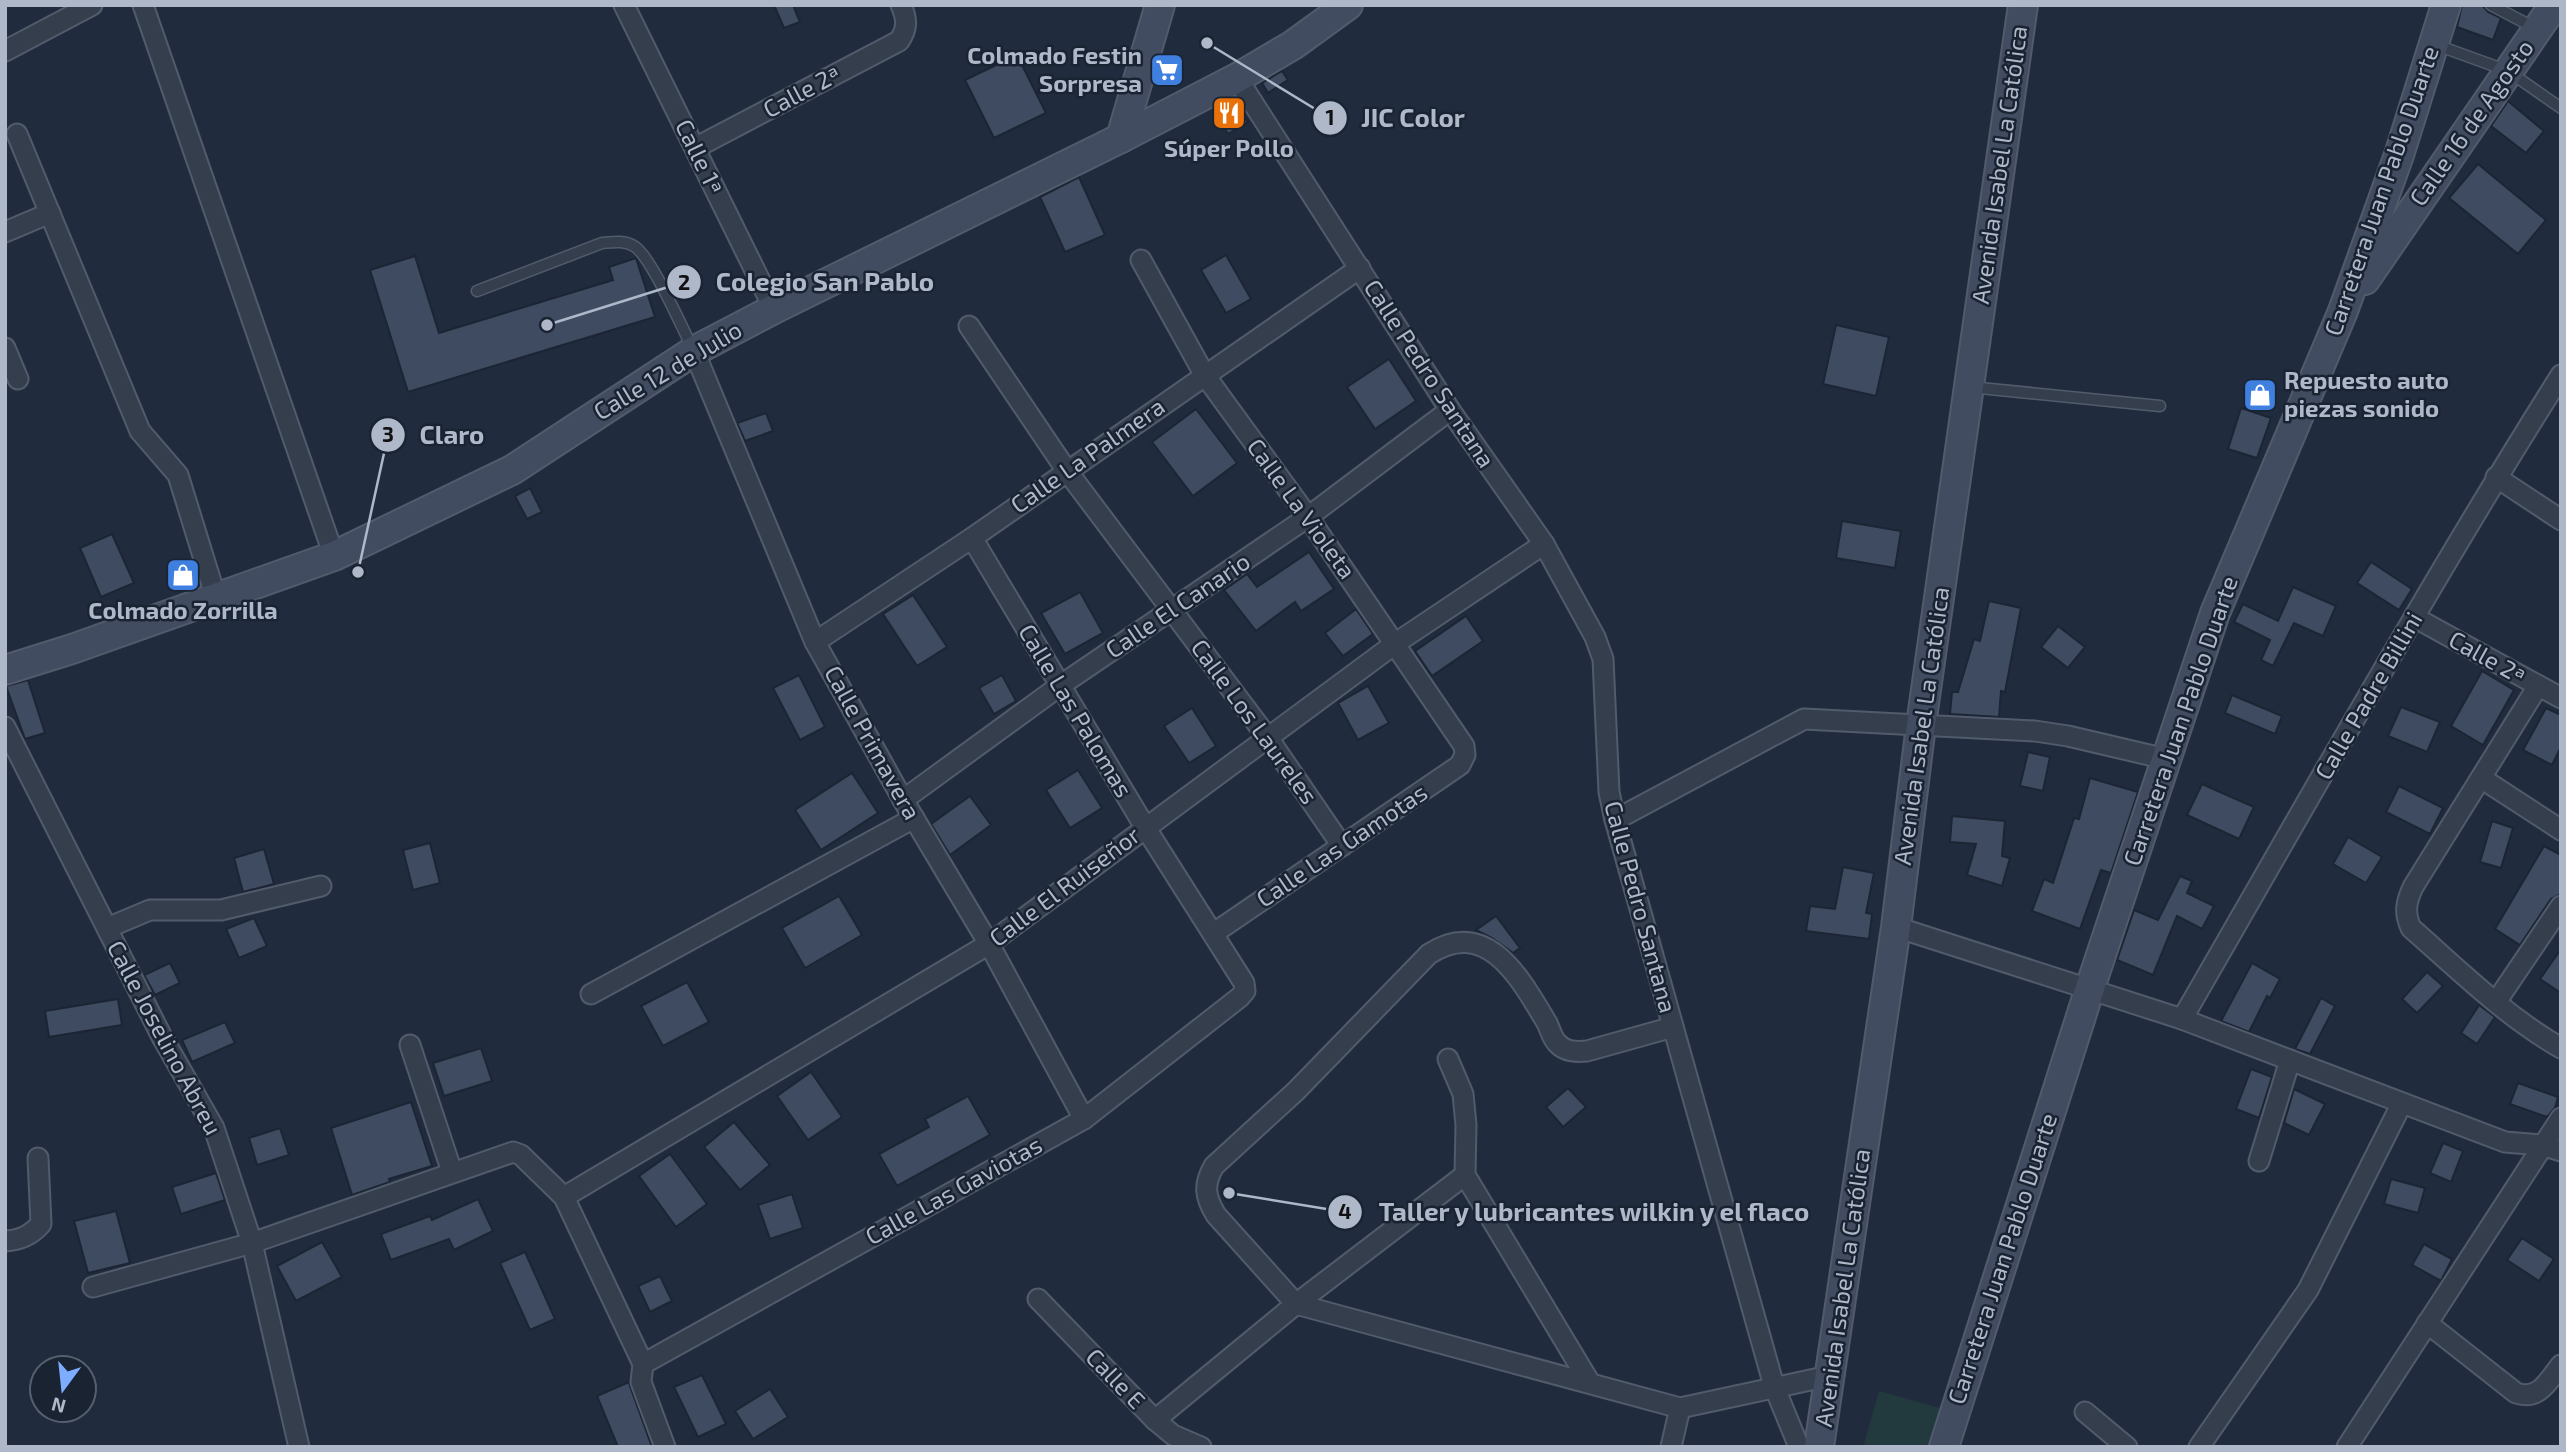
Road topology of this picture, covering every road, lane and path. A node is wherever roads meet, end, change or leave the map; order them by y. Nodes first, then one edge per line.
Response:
1 (92, 5) edge
2 (143, 5) edge
3 (624, 5) edge
4 (901, 5) edge
5 (1160, 5) edge
6 (1348, 5) edge
7 (2023, 5) edge
8 (2446, 5) edge
9 (2491, 5) edge
10 (2554, 5) edge
11 (2537, 29) junction
12 (2434, 44) junction
13 (5, 51) edge
14 (2508, 71) junction
15 (1237, 78) junction
16 (2561, 108) edge
17 (18, 134) dead end
18 (1121, 138) junction
19 (695, 148) junction
20 (50, 213) junction
21 (5, 232) edge
22 (1141, 260) dead end
23 (1360, 268) junction
24 (477, 291) dead end
25 (774, 309) junction
26 (2343, 311) junction
27 (970, 326) dead end
28 (5, 348) edge
29 (694, 351) junction
30 (1204, 374) junction
31 (2561, 375) edge
32 (18, 379) dead end
33 (1970, 387) junction
34 (2161, 406) dead end
35 (1450, 410) junction
36 (1067, 471) junction
37 (2496, 477) junction
38 (2556, 513) edge
39 (1308, 517) junction
40 (972, 538) junction
41 (1544, 544) junction
42 (334, 556) junction
43 (216, 598) junction
44 (1172, 610) junction
45 (2414, 617) junction
46 (815, 642) junction
47 (1396, 643) junction
48 (5, 670) edge
49 (1061, 685) junction
50 (2538, 686) junction
51 (2561, 698) edge
52 (1921, 725) junction
53 (5, 727) edge
54 (1268, 738) junction
55 (1465, 755) joint
56 (2166, 760) junction
57 (2481, 778) junction
58 (904, 800) junction
59 (914, 818) junction
60 (1615, 820) junction
61 (1145, 827) junction
62 (2561, 830) edge
63 (1342, 846) junction
64 (321, 886) dead end
65 (2561, 906) edge
66 (1896, 927) junction
67 (107, 928) junction
68 (1214, 933) junction
69 (989, 944) junction
70 (2090, 988) junction
71 (1245, 990) joint
72 (591, 994) dead end
73 (2496, 1002) junction
74 (2182, 1019) junction
75 (1673, 1027) junction
76 (410, 1045) dead end
77 (2561, 1048) edge
78 (1448, 1059) dead end
79 (2290, 1060) junction
80 (2402, 1103) junction
81 (2561, 1118) edge
82 (1084, 1119) junction
83 (2551, 1148) edge
84 (38, 1158) dead end
85 (2259, 1161) dead end
86 (452, 1172) junction
87 (1465, 1175) junction
88 (564, 1197) junction
89 (5, 1241) edge
90 (252, 1243) junction
91 (93, 1287) dead end
92 (1038, 1299) dead end
93 (1296, 1304) junction
94 (2427, 1323) junction
95 (643, 1364) junction
96 (2561, 1365) edge
97 (1829, 1376) junction
98 (1590, 1384) junction
99 (1774, 1386) junction
100 (1680, 1408) junction
101 (2085, 1412) dead end
102 (1155, 1420) junction
103 (299, 1447) edge
104 (665, 1447) edge
105 (1201, 1447) edge
106 (1671, 1447) edge
107 (1799, 1447) edge
108 (1819, 1447) edge
109 (1944, 1447) edge
110 (2127, 1447) edge
111 (2199, 1447) edge
112 (2347, 1447) edge

1 - 13 street
2 - 42 street
3 - 19 street, Calle 1ª
4 - 19 street, Calle 2ª
5 - 18 main road
6 - 15 main road, Calle 12 de Julio
7 - 33 main road, Avenida Isabel La Católica
8 - 12 main road, Carretera Juan Pablo Duarte
9 - 11 lane
10 - 11 main road, Calle 16 de Agosto
11 - 14 main road, Calle 16 de Agosto
12 - 14 lane
12 - 26 main road, Carretera Juan Pablo Duarte
14 - 16 lane
14 - 26 main road, Calle 16 de Agosto
15 - 18 main road, Calle 12 de Julio
15 - 23 street, Calle Pedro Santana
17 - 20 street
18 - 25 main road, Calle 12 de Julio
19 - 25 street, Calle 1ª
20 - 21 street
20 - 43 street
22 - 30 street, Calle La Violeta
23 - 30 street, Calle La Palmera
23 - 35 street, Calle Pedro Santana
24 - 29 lane
25 - 29 main road, Calle 12 de Julio
26 - 56 main road, Carretera Juan Pablo Duarte
27 - 36 street, Calle Los Laureles
28 - 32 street
29 - 42 main road, Calle 12 de Julio
29 - 46 street, Calle Primavera
30 - 36 street, Calle La Palmera
30 - 39 street, Calle La Violeta
31 - 37 street, Calle Padre Billini
33 - 34 lane
33 - 52 main road, Avenida Isabel La Católica
35 - 39 street, Calle El Canario
35 - 41 street, Calle Pedro Santana
36 - 40 street, Calle La Palmera
36 - 44 street, Calle Los Laureles
37 - 38 street
37 - 45 street, Calle Padre Billini
39 - 44 street, Calle El Canario
39 - 47 street, Calle La Violeta
40 - 46 street, Calle La Palmera
40 - 49 street, Calle Las Palomas
41 - 47 street, Calle El Ruiseñor
41 - 60 street, Calle Pedro Santana
42 - 43 main road, Calle 12 de Julio
43 - 48 main road, Calle 12 de Julio
44 - 49 street, Calle El Canario
44 - 54 street, Calle Los Laureles
45 - 50 street, Calle 2ª
45 - 74 street, Calle Padre Billini
46 - 58 street, Calle Primavera
47 - 54 street, Calle El Ruiseñor
47 - 55 street, Calle La Violeta
49 - 58 street, Calle El Canario
49 - 61 street, Calle Las Palomas
50 - 51 street, Calle 2ª
50 - 57 street
52 - 56 street
52 - 60 street
52 - 66 main road, Avenida Isabel La Católica
53 - 67 street, Calle Joselino Abreu
54 - 61 street, Calle El Ruiseñor
54 - 63 street, Calle Los Laureles
55 - 63 street, Calle Las Gamotas
56 - 70 main road, Carretera Juan Pablo Duarte
57 - 62 street
57 - 73 street
58 - 59 street, Calle Primavera
59 - 69 street, Calle Primavera
59 - 72 street
60 - 75 street, Calle Pedro Santana
61 - 68 street, Calle Las Palomas
61 - 69 street, Calle El Ruiseñor
63 - 68 street, Calle Las Gamotas
64 - 67 street
65 - 73 street
66 - 70 street
66 - 97 main road, Avenida Isabel La Católica
67 - 90 street, Calle Joselino Abreu
68 - 71 street, Calle Las Palomas
69 - 82 street, Calle Primavera
69 - 88 street, Calle El Ruiseñor
70 - 74 street
70 - 109 main road, Carretera Juan Pablo Duarte
71 - 82 street, Calle Las Gaviotas
73 - 77 street
74 - 79 street
75 - 93 street
75 - 99 street, Calle Pedro Santana
76 - 86 street
78 - 87 street
79 - 80 street
79 - 85 street
80 - 83 street
80 - 111 street
81 - 83 street
82 - 95 street, Calle Las Gaviotas
83 - 94 street
84 - 89 street
86 - 88 street
86 - 90 street
87 - 93 street
87 - 98 street
88 - 95 street
90 - 91 street
90 - 103 street, Calle Joselino Abreu
92 - 102 street, Calle E
93 - 98 street
93 - 102 street
94 - 96 street
94 - 112 street
95 - 104 street
97 - 99 street
97 - 108 main road, Avenida Isabel La Católica
98 - 100 street
99 - 100 street
99 - 107 street, Calle Pedro Santana
100 - 106 street
101 - 110 street
102 - 105 street, Calle E

